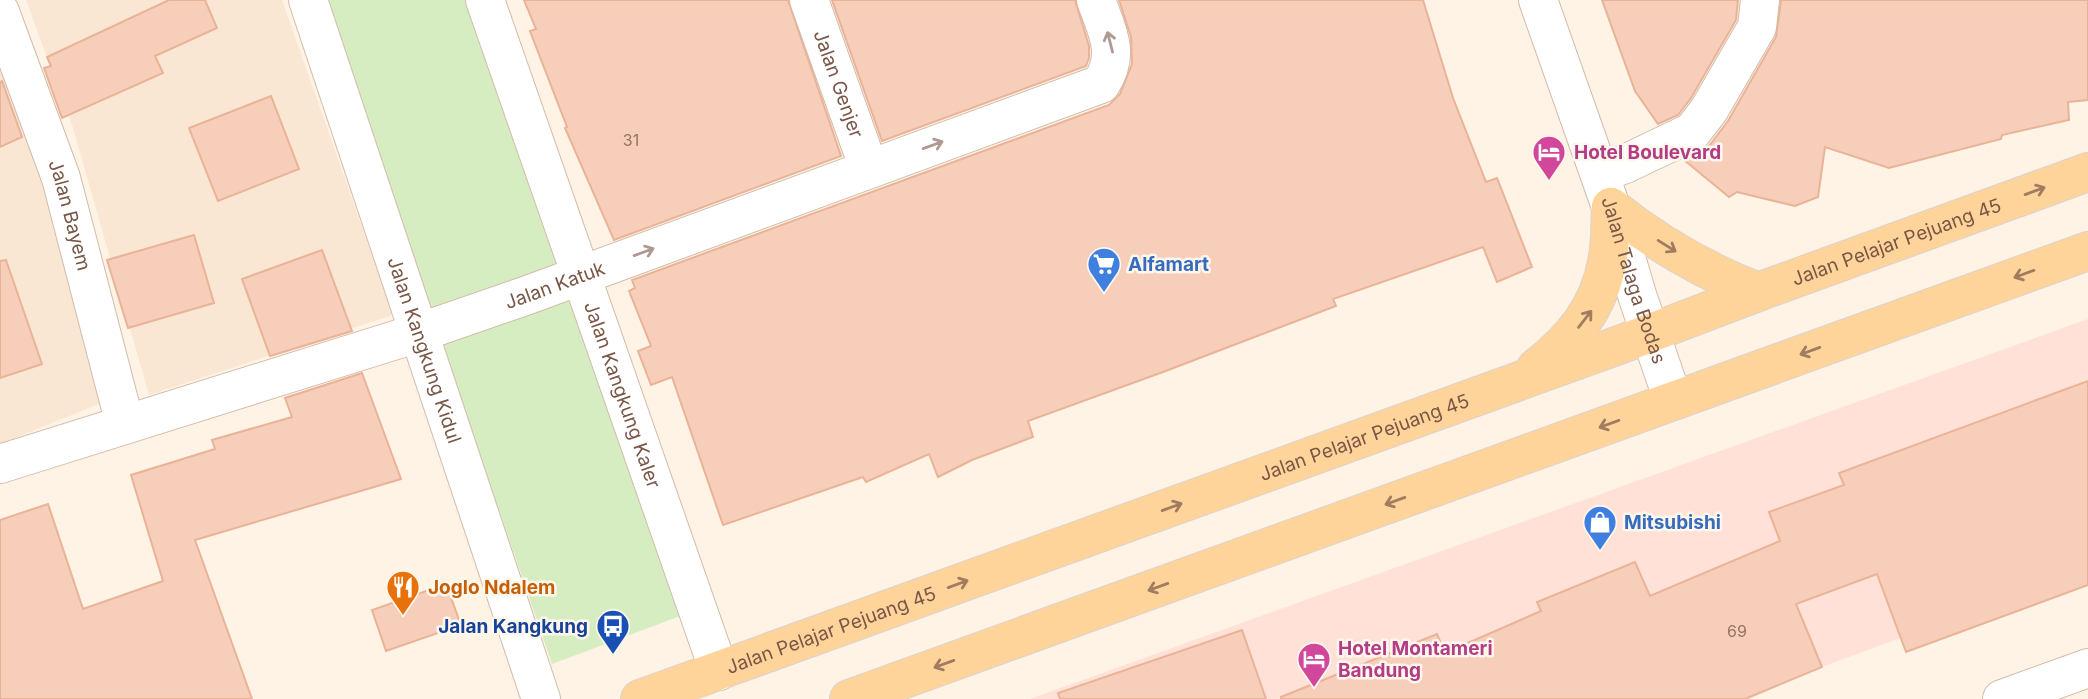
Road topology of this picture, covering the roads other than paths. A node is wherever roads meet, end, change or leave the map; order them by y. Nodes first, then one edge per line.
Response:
1 (308, 0) edge
2 (485, 0) edge
3 (808, 0) edge
4 (1096, 0) edge
5 (1538, 0) edge
6 (1760, 0) edge
7 (0, 12) edge
8 (869, 169) junction
9 (2088, 172) edge
10 (1606, 190) junction
11 (2088, 251) edge
12 (580, 275) junction
13 (1758, 292) junction
14 (418, 333) junction
15 (1650, 334) junction
16 (1518, 382) junction
17 (1673, 400) junction
18 (125, 424) junction
19 (0, 464) edge
20 (2088, 668) edge
21 (719, 671) junction
22 (541, 699) edge
23 (640, 699) edge
24 (849, 699) edge
25 (2002, 699) edge

1 - 14 street, Jalan Kangkung Kidul
2 - 12 street, Jalan Kangkung Kaler
3 - 8 street, Jalan Genjer
8 -> 4 street, Jalan Katuk
5 - 10 street, Jalan Talaga Bodas
6 - 10 street
7 - 18 street, Jalan Bayem
12 -> 8 street, Jalan Katuk
13 -> 9 main road, Jalan Pelajar Pejuang 45
10 -> 13 main road
10 - 15 street, Jalan Talaga Bodas
16 -> 10 main road
11 -> 17 main road
12 - 14 street, Jalan Katuk
12 - 21 street, Jalan Kangkung Kaler
13 - 15 main road, Jalan Pelajar Pejuang 45
14 - 18 street, Jalan Katuk
14 - 22 street, Jalan Kangkung Kidul
15 - 16 main road, Jalan Pelajar Pejuang 45
15 - 17 street, Jalan Talaga Bodas
21 -> 16 main road, Jalan Pelajar Pejuang 45
17 -> 24 main road
18 - 19 street, Jalan Katuk
20 - 25 street
21 - 23 main road, Jalan Pelajar Pejuang 45

